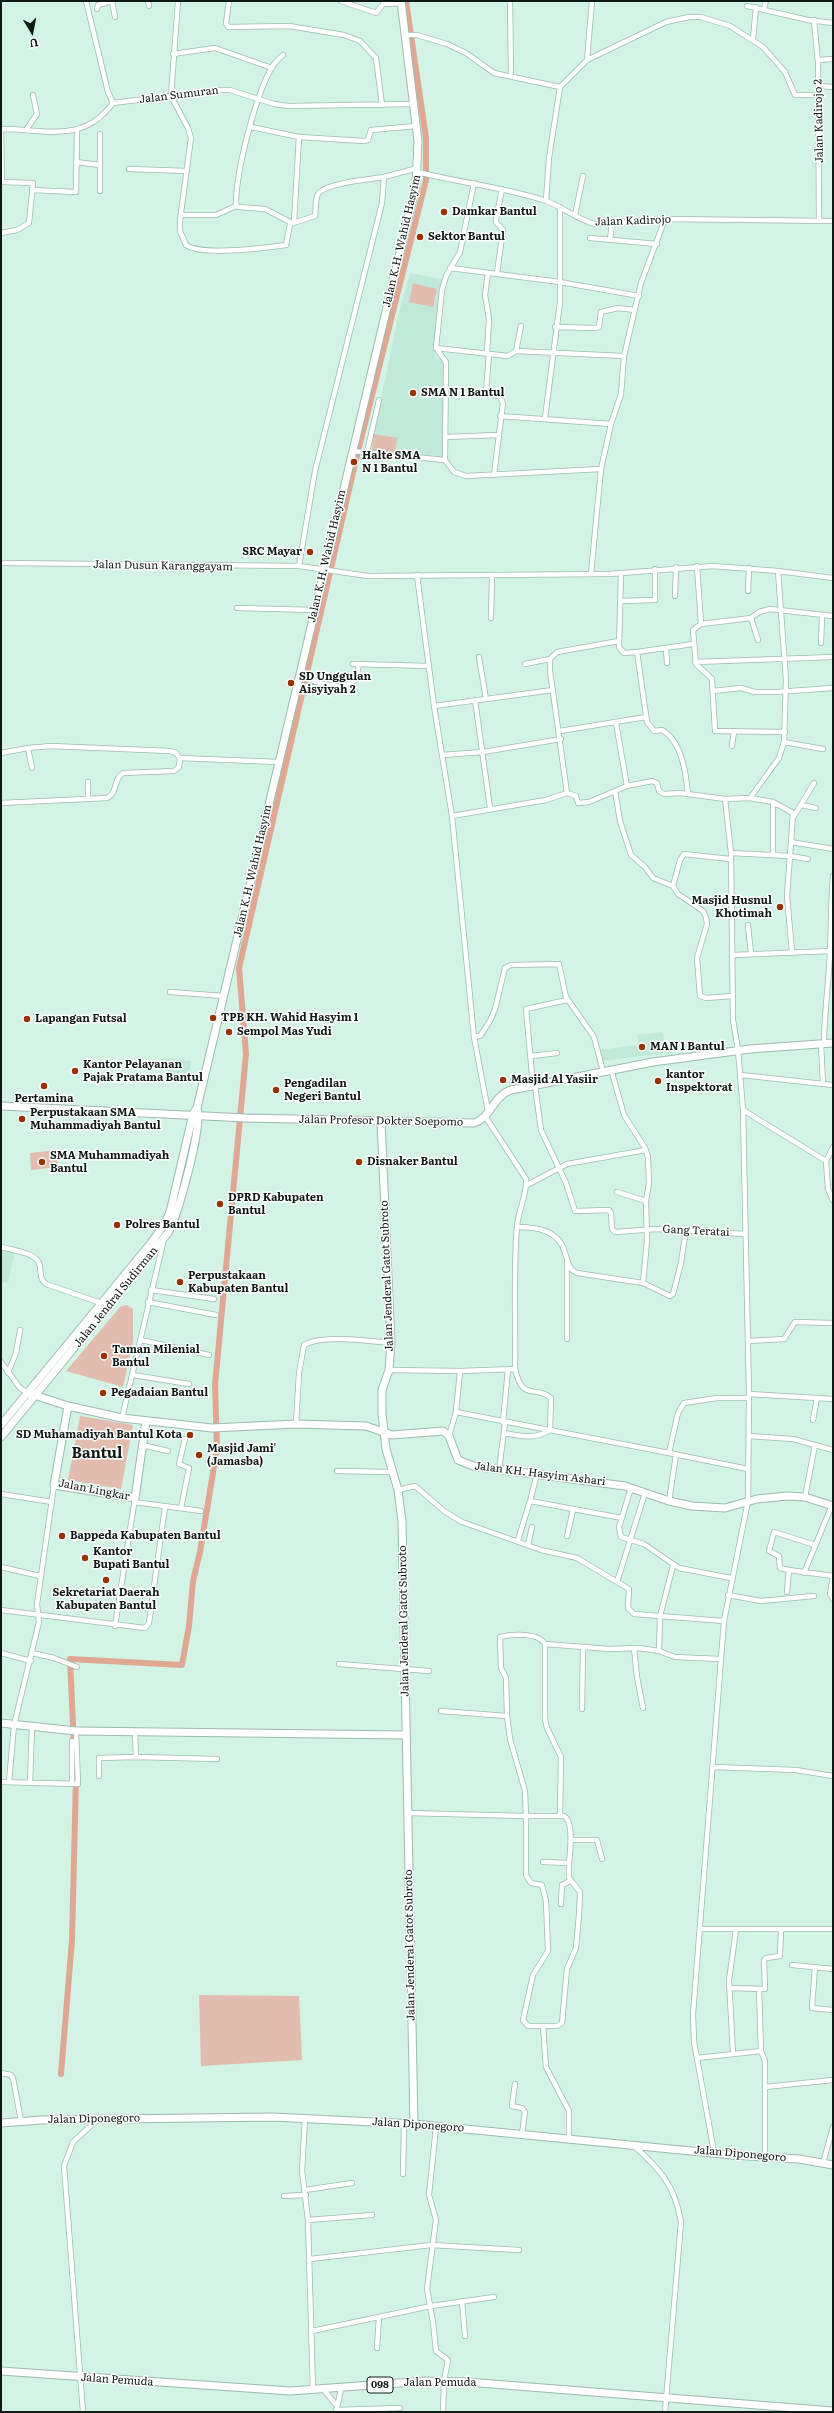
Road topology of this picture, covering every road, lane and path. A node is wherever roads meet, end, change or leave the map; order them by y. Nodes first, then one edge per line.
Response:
1 (86, 1) edge
2 (112, 1) edge
3 (178, 1) edge
4 (229, 1) edge
5 (341, 1) edge
6 (510, 1) edge
7 (592, 1) edge
8 (766, 1) edge
9 (383, 2) edge
10 (401, 2) edge
11 (747, 6) dead end
12 (756, 7) junction
13 (764, 8) junction
14 (97, 9) dead end
15 (115, 17) dead end
16 (814, 20) junction
17 (833, 23) edge
18 (406, 35) junction
19 (753, 39) junction
20 (174, 54) junction
21 (283, 55) dead end
22 (833, 59) edge
23 (587, 60) junction
24 (818, 60) junction
25 (272, 68) junction
26 (511, 76) junction
27 (560, 86) junction
28 (819, 86) junction
29 (833, 88) edge
30 (33, 95) dead end
31 (819, 95) junction
32 (171, 96) junction
33 (258, 99) junction
34 (114, 103) junction
35 (413, 104) junction
36 (382, 105) junction
37 (416, 126) junction
38 (251, 127) junction
39 (1, 128) edge
40 (26, 130) junction
41 (77, 130) junction
42 (100, 134) dead end
43 (299, 137) junction
44 (2, 159) edge
45 (76, 162) junction
46 (100, 165) junction
47 (129, 169) dead end
48 (186, 171) junction
49 (419, 171) junction
50 (583, 176) dead end
51 (384, 177) junction
52 (2, 182) edge
53 (474, 183) junction
54 (502, 189) junction
55 (32, 190) junction
56 (100, 191) dead end
57 (546, 201) junction
58 (236, 206) junction
59 (560, 207) junction
60 (575, 215) junction
61 (181, 216) junction
62 (666, 220) junction
63 (819, 221) junction
64 (833, 221) edge
65 (293, 222) junction
66 (612, 223) junction
67 (1, 232) edge
68 (590, 238) dead end
69 (610, 240) junction
70 (657, 244) junction
71 (450, 268) junction
72 (488, 273) junction
73 (497, 273) junction
74 (560, 282) junction
75 (639, 296) junction
76 (635, 310) junction
77 (521, 326) dead end
78 (555, 327) junction
79 (436, 348) junction
80 (516, 351) junction
81 (488, 354) junction
82 (552, 354) junction
83 (624, 356) junction
84 (379, 400) dead end
85 (500, 416) junction
86 (545, 418) junction
87 (611, 424) junction
88 (498, 435) junction
89 (445, 437) junction
90 (353, 451) junction
91 (365, 452) junction
92 (445, 460) junction
93 (601, 468) junction
94 (494, 476) junction
95 (1, 563) edge
96 (299, 566) junction
97 (697, 566) junction
98 (676, 567) junction
99 (749, 568) junction
100 (655, 569) junction
101 (327, 570) junction
102 (778, 571) junction
103 (621, 573) junction
104 (591, 574) junction
105 (417, 575) junction
106 (492, 575) junction
107 (833, 578) edge
108 (748, 591) dead end
109 (675, 596) dead end
110 (620, 601) junction
111 (237, 608) dead end
112 (780, 609) junction
113 (315, 610) junction
114 (822, 616) junction
115 (833, 616) edge
116 (491, 618) dead end
117 (751, 618) junction
118 (701, 624) junction
119 (758, 640) dead end
120 (619, 641) junction
121 (821, 643) dead end
122 (693, 644) junction
123 (666, 649) junction
124 (638, 652) junction
125 (479, 657) dead end
126 (833, 657) edge
127 (784, 658) junction
128 (550, 659) junction
129 (695, 662) junction
130 (353, 664) dead end
131 (359, 664) junction
132 (525, 664) dead end
133 (667, 664) dead end
134 (429, 666) junction
135 (302, 677) junction
136 (300, 686) junction
137 (833, 688) edge
138 (325, 689) dead end
139 (553, 690) junction
140 (713, 691) junction
141 (786, 691) junction
142 (486, 699) junction
143 (475, 700) junction
144 (434, 706) junction
145 (646, 717) junction
146 (616, 723) junction
147 (560, 731) junction
148 (734, 731) junction
149 (785, 732) junction
150 (561, 739) junction
151 (784, 742) junction
152 (732, 746) dead end
153 (28, 748) junction
154 (822, 750) dead end
155 (483, 752) junction
156 (1, 753) edge
157 (442, 755) junction
158 (180, 758) junction
159 (278, 762) junction
160 (32, 768) dead end
161 (88, 782) dead end
162 (814, 783) dead end
163 (627, 786) junction
164 (615, 790) junction
165 (567, 793) junction
166 (688, 794) junction
167 (750, 798) junction
168 (88, 799) junction
169 (725, 799) junction
170 (773, 802) junction
171 (1, 803) edge
172 (801, 805) junction
173 (490, 808) junction
174 (816, 808) dead end
175 (452, 816) junction
176 (794, 816) junction
177 (791, 842) junction
178 (833, 849) edge
179 (731, 854) junction
180 (773, 855) junction
181 (790, 856) junction
182 (730, 859) junction
183 (808, 859) dead end
184 (833, 876) edge
185 (673, 886) junction
186 (831, 912) edge
187 (748, 925) dead end
188 (792, 952) junction
189 (832, 952) edge
190 (751, 954) junction
191 (733, 955) junction
192 (170, 992) dead end
193 (224, 996) junction
194 (732, 996) junction
195 (567, 1000) junction
196 (474, 1037) junction
197 (833, 1043) edge
198 (823, 1044) junction
199 (738, 1050) junction
200 (557, 1053) dead end
201 (531, 1056) junction
202 (611, 1069) junction
203 (603, 1070) junction
204 (741, 1075) junction
205 (823, 1084) junction
206 (833, 1085) edge
207 (534, 1086) junction
208 (1, 1106) edge
209 (743, 1110) junction
210 (196, 1112) junction
211 (486, 1114) junction
212 (381, 1121) junction
213 (833, 1147) edge
214 (646, 1150) junction
215 (826, 1161) junction
216 (558, 1167) junction
217 (827, 1168) junction
218 (833, 1168) edge
219 (527, 1185) junction
220 (617, 1192) dead end
221 (833, 1200) edge
222 (646, 1201) junction
223 (517, 1227) junction
224 (648, 1229) junction
225 (686, 1230) junction
226 (745, 1234) junction
227 (165, 1238) junction
228 (1, 1247) edge
229 (567, 1262) junction
230 (642, 1283) junction
231 (151, 1290) junction
232 (214, 1299) dead end
233 (148, 1302) junction
234 (101, 1303) junction
235 (216, 1315) dead end
236 (833, 1323) edge
237 (20, 1330) dead end
238 (567, 1339) dead end
239 (141, 1340) junction
240 (748, 1341) junction
241 (391, 1343) junction
242 (209, 1355) dead end
243 (1, 1362) edge
244 (508, 1369) junction
245 (515, 1369) junction
246 (389, 1370) junction
247 (460, 1371) junction
248 (8, 1373) junction
249 (133, 1375) junction
250 (189, 1384) dead end
251 (31, 1394) junction
252 (749, 1396) junction
253 (817, 1398) junction
254 (833, 1399) edge
255 (68, 1406) junction
256 (456, 1412) junction
257 (122, 1418) junction
258 (813, 1420) dead end
259 (146, 1421) junction
260 (504, 1422) junction
261 (296, 1424) junction
262 (1, 1425) edge
263 (550, 1430) junction
264 (384, 1432) junction
265 (504, 1432) junction
266 (449, 1436) junction
267 (749, 1436) junction
268 (1, 1437) edge
269 (185, 1439) dead end
270 (142, 1445) junction
271 (815, 1445) junction
272 (833, 1450) edge
273 (168, 1451) dead end
274 (669, 1453) junction
275 (676, 1455) junction
276 (748, 1469) junction
277 (499, 1470) junction
278 (337, 1471) dead end
279 (391, 1472) junction
280 (537, 1474) junction
281 (54, 1485) junction
282 (631, 1488) junction
283 (398, 1490) junction
284 (645, 1493) junction
285 (1, 1494) edge
286 (805, 1497) junction
287 (135, 1500) junction
288 (530, 1501) junction
289 (748, 1501) junction
290 (52, 1502) junction
291 (669, 1502) junction
292 (165, 1506) junction
293 (832, 1506) edge
294 (181, 1508) junction
295 (573, 1510) junction
296 (201, 1512) dead end
297 (622, 1518) junction
298 (532, 1527) dead end
299 (567, 1536) dead end
300 (518, 1540) junction
301 (631, 1540) junction
302 (528, 1545) junction
303 (815, 1546) junction
304 (673, 1566) junction
305 (1, 1567) edge
306 (789, 1570) junction
307 (804, 1573) junction
308 (40, 1576) junction
309 (833, 1577) edge
310 (731, 1578) junction
311 (617, 1582) junction
312 (787, 1592) dead end
313 (728, 1595) junction
314 (814, 1596) dead end
315 (833, 1599) edge
316 (1, 1610) edge
317 (39, 1614) junction
318 (660, 1616) junction
319 (724, 1621) junction
320 (115, 1626) junction
321 (545, 1644) junction
322 (583, 1647) junction
323 (634, 1648) junction
324 (659, 1651) junction
325 (1, 1653) edge
326 (32, 1653) junction
327 (720, 1659) junction
328 (31, 1661) junction
329 (339, 1664) dead end
330 (76, 1666) dead end
331 (405, 1670) junction
332 (429, 1671) dead end
333 (643, 1708) dead end
334 (582, 1709) dead end
335 (441, 1711) dead end
336 (506, 1716) junction
337 (1, 1723) edge
338 (14, 1725) junction
339 (32, 1727) junction
340 (76, 1731) junction
341 (135, 1732) junction
342 (406, 1735) junction
343 (72, 1741) dead end
344 (136, 1757) junction
345 (217, 1759) dead end
346 (75, 1761) junction
347 (712, 1767) junction
348 (99, 1776) dead end
349 (833, 1776) edge
350 (1, 1782) edge
351 (9, 1782) junction
352 (30, 1782) junction
353 (74, 1784) junction
354 (408, 1813) junction
355 (526, 1816) junction
356 (560, 1816) junction
357 (571, 1840) junction
358 (602, 1859) dead end
359 (543, 1862) dead end
360 (569, 1863) junction
361 (570, 1881) junction
362 (561, 1904) dead end
363 (700, 1929) junction
364 (736, 1930) junction
365 (781, 1930) junction
366 (833, 1930) edge
367 (792, 1965) dead end
368 (815, 1967) junction
369 (833, 1969) edge
370 (729, 1988) junction
371 (759, 1990) junction
372 (833, 2010) edge
373 (543, 2026) junction
374 (761, 2052) junction
375 (733, 2054) junction
376 (697, 2058) junction
377 (1, 2073) edge
378 (833, 2080) edge
379 (515, 2084) dead end
380 (765, 2087) junction
381 (305, 2118) junction
382 (97, 2120) junction
383 (21, 2121) junction
384 (1, 2123) edge
385 (404, 2123) junction
386 (414, 2124) junction
387 (436, 2127) junction
388 (833, 2127) edge
389 (522, 2134) junction
390 (569, 2139) junction
391 (632, 2145) junction
392 (714, 2152) junction
393 (765, 2157) junction
394 (823, 2163) junction
395 (833, 2165) edge
396 (403, 2174) dead end
397 (352, 2183) dead end
398 (306, 2192) junction
399 (284, 2196) dead end
400 (372, 2214) dead end
401 (308, 2220) junction
402 (432, 2244) junction
403 (519, 2250) dead end
404 (310, 2260) junction
405 (494, 2297) dead end
406 (462, 2301) junction
407 (431, 2306) junction
408 (379, 2317) junction
409 (312, 2331) junction
410 (465, 2336) dead end
411 (377, 2348) dead end
412 (1, 2371) edge
413 (80, 2378) junction
414 (444, 2381) junction
415 (341, 2389) junction
416 (313, 2390) junction
417 (324, 2390) junction
418 (666, 2396) junction
419 (400, 2408) dead end
420 (336, 2409) edge
421 (833, 2411) edge
422 (82, 2412) edge
423 (443, 2412) edge
424 (665, 2412) edge

1 - 34 street
2 - 14 street
2 - 15 street
3 - 20 street
4 - 36 street
5 - 9 street
6 - 26 street
7 - 23 street
8 - 13 street
9 - 10 street
10 - 18 main road, Jalan K.H. Wahid Hasyim
11 - 12 street
12 - 13 street
12 - 19 street
13 - 16 street
16 - 17 street
16 - 24 street, Jalan Kadirojo 2
18 - 26 street
18 - 35 main road, Jalan K.H. Wahid Hasyim
19 - 23 street
19 - 31 street
20 - 25 street
20 - 32 street
21 - 25 street
22 - 24 street
23 - 27 street
24 - 28 street, Jalan Kadirojo 2
25 - 33 street
26 - 27 street
27 - 57 street
28 - 29 street
28 - 31 street, Jalan Kadirojo 2
30 - 40 street
31 - 63 street, Jalan Kadirojo 2
32 - 33 street, Jalan Sumuran
32 - 34 street, Jalan Sumuran
32 - 48 street
33 - 36 street, Jalan Sumuran
33 - 38 street
34 - 41 street
35 - 36 street, Jalan Sumuran
35 - 37 main road, Jalan K.H. Wahid Hasyim
37 - 43 street
37 - 49 main road, Jalan K.H. Wahid Hasyim
38 - 43 street
38 - 58 street
39 - 40 street
39 - 44 street
40 - 41 street
41 - 45 street
42 - 46 street
43 - 65 street
44 - 52 street
45 - 46 street
45 - 55 street
46 - 56 street
47 - 48 street
48 - 61 street
49 - 51 street
49 - 53 street, Jalan Kadirojo
49 - 90 main road, Jalan K.H. Wahid Hasyim
50 - 60 street
51 - 65 street
51 - 96 street
52 - 55 street
53 - 54 street, Jalan Kadirojo
53 - 71 street
54 - 57 street, Jalan Kadirojo
54 - 73 street
55 - 67 street
57 - 59 street, Jalan Kadirojo
58 - 61 street
58 - 65 street
59 - 60 street, Jalan Kadirojo
59 - 74 street
60 - 66 street, Jalan Kadirojo
61 - 65 street
62 - 63 street, Jalan Kadirojo
62 - 66 street, Jalan Kadirojo
62 - 70 street
63 - 64 street, Jalan Kadirojo
66 - 69 street
68 - 69 street
69 - 70 street
70 - 75 street
71 - 72 street
71 - 79 street
72 - 73 street
72 - 81 street
73 - 74 street
74 - 75 street
74 - 78 street
75 - 76 street
76 - 78 street
76 - 83 street
77 - 80 street
78 - 82 street
79 - 81 street
79 - 89 street
80 - 81 street
80 - 82 street
81 - 85 street
82 - 83 street
82 - 86 street
83 - 87 street
84 - 91 street
85 - 86 street
85 - 88 street
86 - 87 street
87 - 93 street
88 - 89 street
88 - 94 street
89 - 92 street
90 - 91 street
90 - 101 main road, Jalan K.H. Wahid Hasyim
91 - 92 street
92 - 94 street
93 - 94 street
93 - 104 street
95 - 96 street, Jalan Dusun Karanggayam
96 - 101 street, Jalan Dusun Karanggayam
97 - 98 street, Jalan Dusun Karanggayam
97 - 99 street, Jalan Dusun Karanggayam
97 - 118 street
98 - 100 street, Jalan Dusun Karanggayam
98 - 109 street
99 - 102 street, Jalan Dusun Karanggayam
99 - 108 street
100 - 103 street, Jalan Dusun Karanggayam
100 - 110 street
101 - 105 street, Jalan Dusun Karanggayam
101 - 113 main road, Jalan K.H. Wahid Hasyim
102 - 107 street, Jalan Dusun Karanggayam
102 - 112 street
103 - 104 street, Jalan Dusun Karanggayam
103 - 110 street
104 - 106 street, Jalan Dusun Karanggayam
105 - 106 street, Jalan Dusun Karanggayam
105 - 134 street
106 - 116 street
110 - 120 street
111 - 113 street
112 - 114 street
112 - 117 street
112 - 127 street
113 - 135 main road, Jalan K.H. Wahid Hasyim
114 - 115 street
114 - 121 street
117 - 118 street
117 - 119 street
118 - 122 street
120 - 124 street
120 - 128 street
122 - 123 street
122 - 129 street
123 - 124 street
123 - 133 street
124 - 145 street
125 - 142 street
126 - 127 street
127 - 129 street
127 - 141 street
128 - 132 street
128 - 139 street
129 - 140 street
130 - 131 street
131 - 134 street
131 - 135 street
134 - 144 street
135 - 136 main road, Jalan K.H. Wahid Hasyim
136 - 138 street
136 - 159 main road, Jalan K.H. Wahid Hasyim
137 - 141 street
139 - 142 street
139 - 147 street
140 - 141 street
140 - 148 street
141 - 149 street
142 - 143 street
143 - 144 street
143 - 155 street
144 - 157 street
145 - 146 street
145 - 166 street
146 - 147 street
146 - 163 street
147 - 150 street
148 - 149 street
148 - 152 street
149 - 151 street
150 - 155 street
150 - 165 street
151 - 154 street
151 - 167 street
153 - 156 street
153 - 158 street
153 - 160 street
155 - 157 street
155 - 173 street
157 - 175 street
158 - 159 street
158 - 168 street
159 - 193 main road, Jalan K.H. Wahid Hasyim
161 - 168 street
162 - 172 street
163 - 164 street
163 - 166 street
164 - 165 street
164 - 185 street
165 - 173 street
166 - 169 street
167 - 169 street
167 - 170 street
168 - 171 street
169 - 179 street
170 - 176 street
170 - 180 street
172 - 174 street
172 - 176 street
173 - 175 street
175 - 196 street
176 - 177 street
177 - 178 street
177 - 181 street
179 - 180 street
179 - 182 street
180 - 181 street
181 - 183 street
181 - 188 street
182 - 185 street
182 - 191 street
184 - 186 street
185 - 194 street
186 - 189 street
187 - 190 street
188 - 189 street
188 - 190 street
189 - 198 street
190 - 191 street
191 - 194 street
192 - 193 street
193 - 210 main road, Jalan K.H. Wahid Hasyim
194 - 199 street
195 - 196 street
195 - 201 street
195 - 203 street
196 - 211 street
197 - 198 main road, Jalan Profesor Dokter Soepomo
198 - 199 main road, Jalan Profesor Dokter Soepomo
198 - 205 street
199 - 202 main road, Jalan Profesor Dokter Soepomo
199 - 204 street
200 - 201 street
201 - 207 street
202 - 203 main road, Jalan Profesor Dokter Soepomo
202 - 214 street
203 - 207 main road, Jalan Profesor Dokter Soepomo
204 - 205 street
204 - 209 street
205 - 206 street
207 - 211 main road, Jalan Profesor Dokter Soepomo
207 - 216 street
208 - 210 main road, Jalan Profesor Dokter Soepomo
209 - 215 street
209 - 226 street
210 - 212 main road, Jalan Profesor Dokter Soepomo
210 - 227 main road, Jalan Jendral Sudirman
210 - 234 main road, Jalan Jendral Sudirman
211 - 212 main road, Jalan Profesor Dokter Soepomo
211 - 219 street
212 - 241 main road, Jalan Jenderal Gatot Subroto
213 - 215 street
214 - 216 street
214 - 222 street
215 - 217 street
216 - 219 street
216 - 224 street, Gang Teratai
217 - 218 street
217 - 221 street
219 - 223 street
220 - 222 street
222 - 224 street
223 - 229 street
223 - 245 street
224 - 225 street, Gang Teratai
224 - 230 street
225 - 226 street, Gang Teratai
225 - 230 street
226 - 240 street
227 - 231 street
227 - 251 main road, Jalan Jendral Sudirman
228 - 234 street
229 - 230 street
229 - 238 street
231 - 232 street
231 - 233 street
233 - 235 street
233 - 239 street
234 - 251 main road, Jalan Jendral Sudirman
236 - 240 street
237 - 248 street
239 - 242 street
239 - 249 street
240 - 252 street
241 - 246 main road, Jalan Jenderal Gatot Subroto
241 - 261 street
243 - 248 street
244 - 245 street
244 - 247 street
244 - 260 street
245 - 263 street
246 - 247 street
246 - 264 main road, Jalan Jenderal Gatot Subroto
247 - 256 street
248 - 251 street
249 - 250 street
249 - 257 street
251 - 255 main road
251 - 262 main road, Jalan Jendral Sudirman
251 - 268 main road, Jalan Jendral Sudirman
252 - 253 street
252 - 267 street
252 - 274 street
253 - 254 street
253 - 258 street
255 - 257 main road
255 - 281 main road, Jalan Lingkar
256 - 260 street
256 - 266 street
257 - 259 main road
259 - 261 main road
259 - 270 main road, Jalan Lingkar
260 - 263 street
260 - 265 street
261 - 264 main road
263 - 265 street
263 - 274 street
264 - 266 main road
264 - 279 main road, Jalan Jenderal Gatot Subroto
265 - 277 street
266 - 277 main road, Jalan KH. Hasyim Ashari
267 - 271 street
267 - 276 street
269 - 294 street
270 - 273 street
270 - 287 main road, Jalan Lingkar
271 - 272 street
271 - 286 street
274 - 275 street
275 - 276 street
275 - 291 street
276 - 289 street
277 - 280 main road, Jalan KH. Hasyim Ashari
278 - 279 street
279 - 283 main road, Jalan Jenderal Gatot Subroto
280 - 282 main road, Jalan KH. Hasyim Ashari
280 - 288 street
281 - 287 main road, Jalan Lingkar
281 - 290 street
282 - 284 main road, Jalan KH. Hasyim Ashari
282 - 297 street
283 - 300 street
283 - 331 main road, Jalan Jenderal Gatot Subroto
284 - 291 main road, Jalan KH. Hasyim Ashari
284 - 301 street
285 - 290 street
286 - 289 main road, Jalan KH. Hasyim Ashari
286 - 293 main road, Jalan KH. Hasyim Ashari
287 - 292 street
287 - 320 street
288 - 295 street
288 - 300 street
289 - 291 main road, Jalan KH. Hasyim Ashari
289 - 310 street
290 - 308 street
292 - 294 street
292 - 320 street
293 - 303 street
294 - 296 street
295 - 297 street
295 - 299 street
297 - 301 street
298 - 302 street
300 - 302 street
301 - 304 street
301 - 311 street
302 - 311 street
303 - 306 street
303 - 307 street
304 - 310 street
304 - 318 street
305 - 308 street
306 - 307 street
306 - 312 street
307 - 309 street
308 - 317 street
309 - 315 street
310 - 313 street
311 - 318 street
313 - 314 street
313 - 319 street
316 - 317 street
317 - 320 street
317 - 326 street
318 - 319 street
318 - 324 street
319 - 327 street
321 - 322 street
321 - 336 street
321 - 356 street
322 - 323 street
322 - 334 street
323 - 324 street
323 - 333 street
324 - 327 street
325 - 328 street
326 - 328 street
326 - 330 street
327 - 347 street
328 - 338 street
329 - 331 street
331 - 332 street
331 - 342 main road, Jalan Jenderal Gatot Subroto
335 - 336 street
336 - 355 street
337 - 338 main road
338 - 339 main road
338 - 351 street
339 - 340 main road
339 - 352 street
340 - 341 main road
340 - 346 street
341 - 342 main road
341 - 344 street
342 - 354 main road, Jalan Jenderal Gatot Subroto
343 - 346 street
344 - 345 street
344 - 348 street
346 - 353 street
346 - 353 street
347 - 349 street
347 - 363 street
350 - 351 street
351 - 352 street
352 - 353 street
354 - 355 street
354 - 386 main road, Jalan Jenderal Gatot Subroto
355 - 356 street
355 - 373 street
356 - 357 street
357 - 358 street
357 - 360 street
359 - 360 street
360 - 361 street
361 - 362 street
361 - 373 street
363 - 364 street
363 - 376 street
364 - 365 street
364 - 370 street
365 - 366 street
365 - 371 street
367 - 368 street
368 - 369 street
368 - 372 street
370 - 371 street
370 - 375 street
371 - 374 street
373 - 390 street
374 - 375 street
374 - 380 street
375 - 376 street
376 - 392 street
377 - 383 street
378 - 380 street
379 - 389 street
380 - 393 street
381 - 382 main road, Jalan Diponegoro
381 - 385 main road, Jalan Diponegoro
381 - 398 street
382 - 383 main road, Jalan Diponegoro
382 - 413 street
383 - 384 main road, Jalan Diponegoro
385 - 386 main road, Jalan Diponegoro
385 - 396 street
386 - 387 main road, Jalan Diponegoro
387 - 389 main road, Jalan Diponegoro
387 - 402 street
388 - 394 street
389 - 390 main road, Jalan Diponegoro
390 - 391 main road, Jalan Diponegoro
391 - 392 main road, Jalan Diponegoro
391 - 418 street
392 - 393 main road, Jalan Diponegoro
393 - 394 main road, Jalan Diponegoro
394 - 395 main road, Jalan Diponegoro
397 - 398 street
398 - 399 street
398 - 401 street
400 - 401 street
401 - 404 street
402 - 403 street
402 - 404 street
402 - 407 street
404 - 409 street
405 - 406 street
406 - 407 street
406 - 410 street
407 - 408 street
407 - 414 street
408 - 409 street
408 - 411 street
409 - 416 street
412 - 413 main road, Jalan Pemuda / 098
413 - 416 main road, Jalan Pemuda / 098
413 - 422 street
414 - 415 main road, Jalan Pemuda / 098
414 - 418 main road, Jalan Pemuda / 098
414 - 423 street
415 - 417 main road, Jalan Pemuda / 098
415 - 420 street
416 - 417 main road, Jalan Pemuda / 098
417 - 420 street
418 - 421 main road, Jalan Pemuda / 098
418 - 424 street
419 - 420 street

